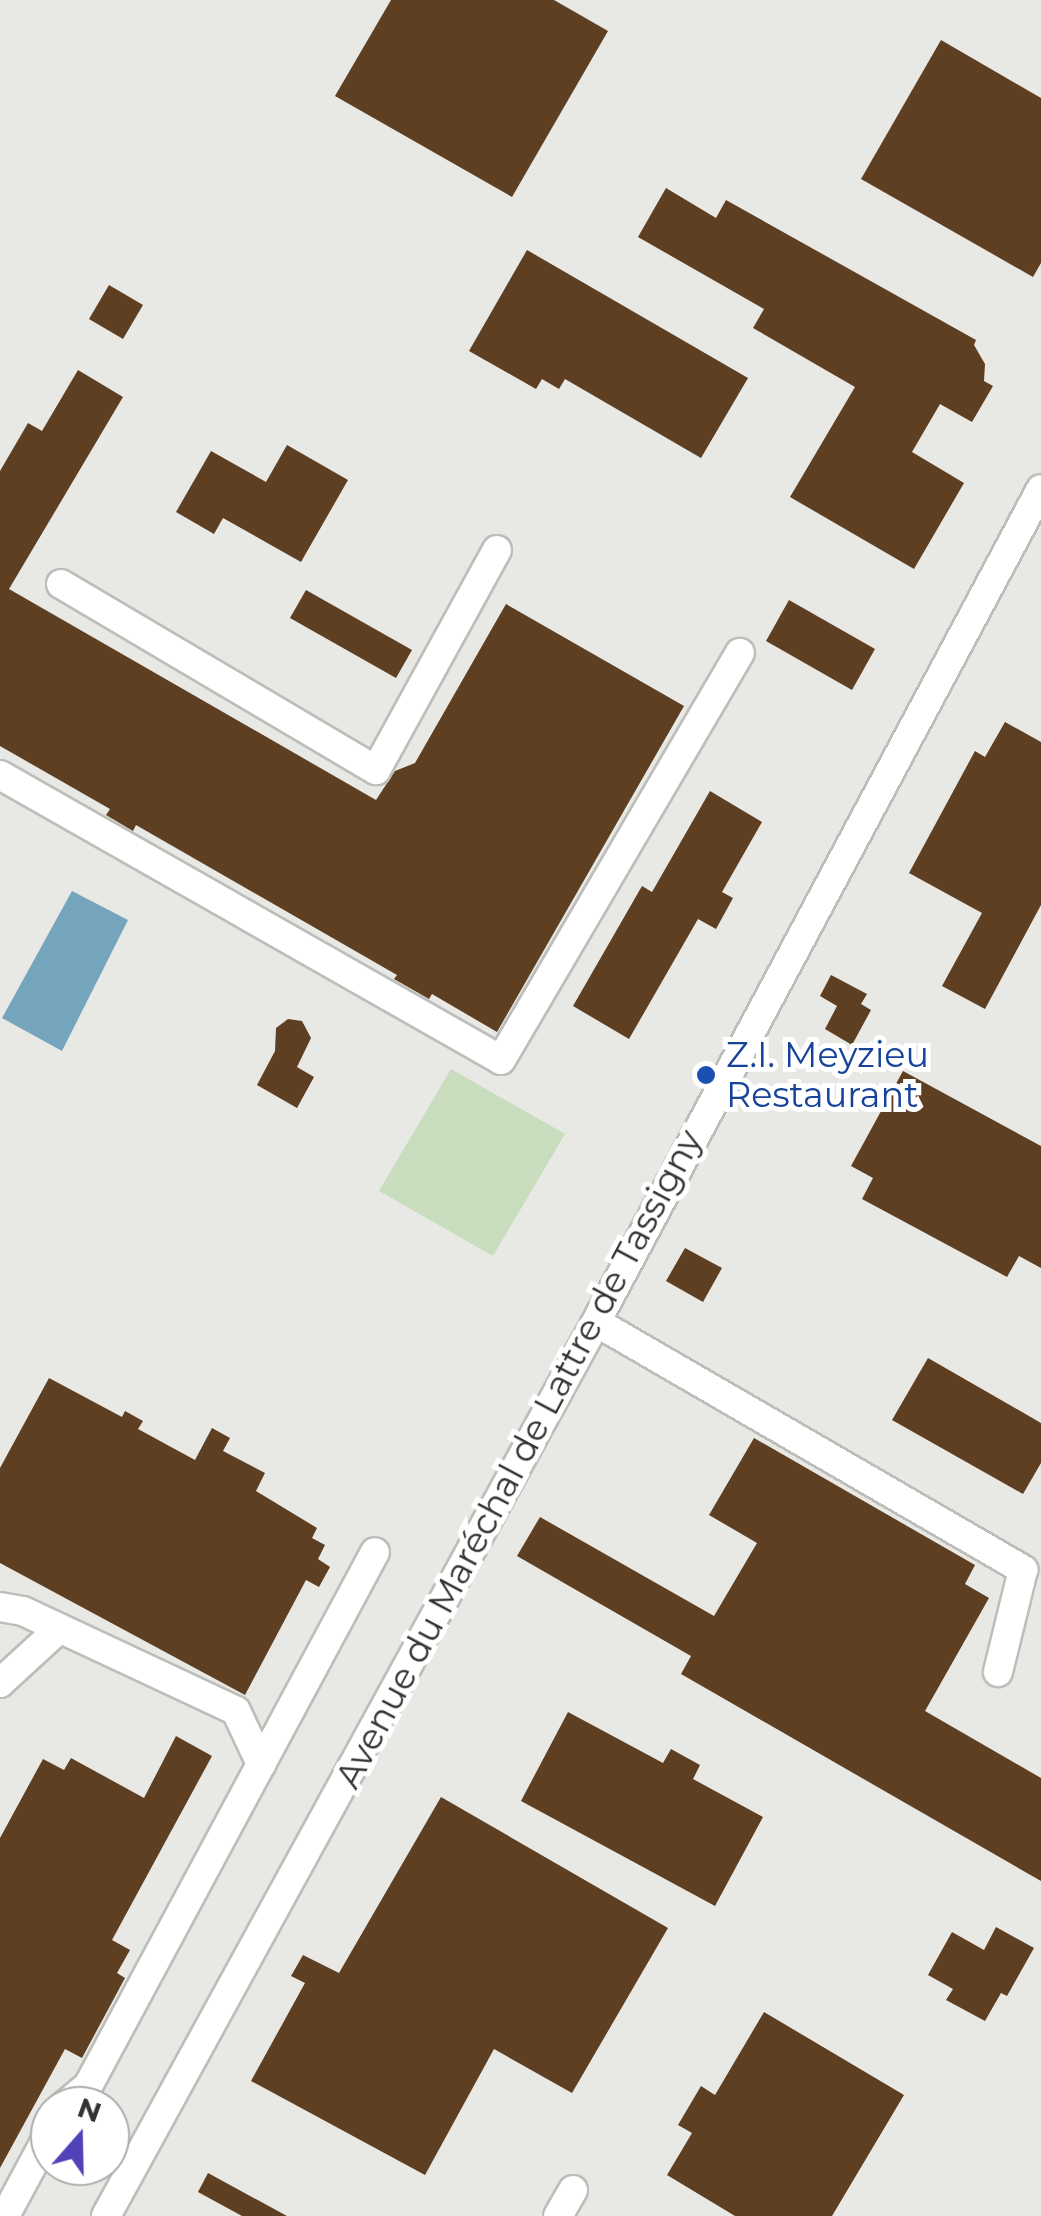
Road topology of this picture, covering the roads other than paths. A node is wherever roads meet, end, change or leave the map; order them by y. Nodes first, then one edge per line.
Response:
1 (1041, 489) edge
2 (498, 550) dead end
3 (61, 584) dead end
4 (740, 653) dead end
5 (0, 775) edge
6 (596, 1322) junction
7 (374, 1552) dead end
8 (0, 1607) edge
9 (60, 1628) junction
10 (998, 1672) dead end
11 (0, 1682) edge
12 (261, 1764) junction
13 (88, 2086) edge
14 (30, 2170) edge
15 (573, 2190) dead end
16 (6, 2216) edge
17 (106, 2216) edge
18 (558, 2216) edge

1 - 6 street, Avenue du Maréchal de Lattre de Tassigny
2 - 3 street
4 - 5 street
6 - 10 street
6 - 17 street, Avenue du Maréchal de Lattre de Tassigny
7 - 12 street
8 - 9 street
9 - 11 street
9 - 12 street
12 - 13 street
14 - 16 street
15 - 18 street

